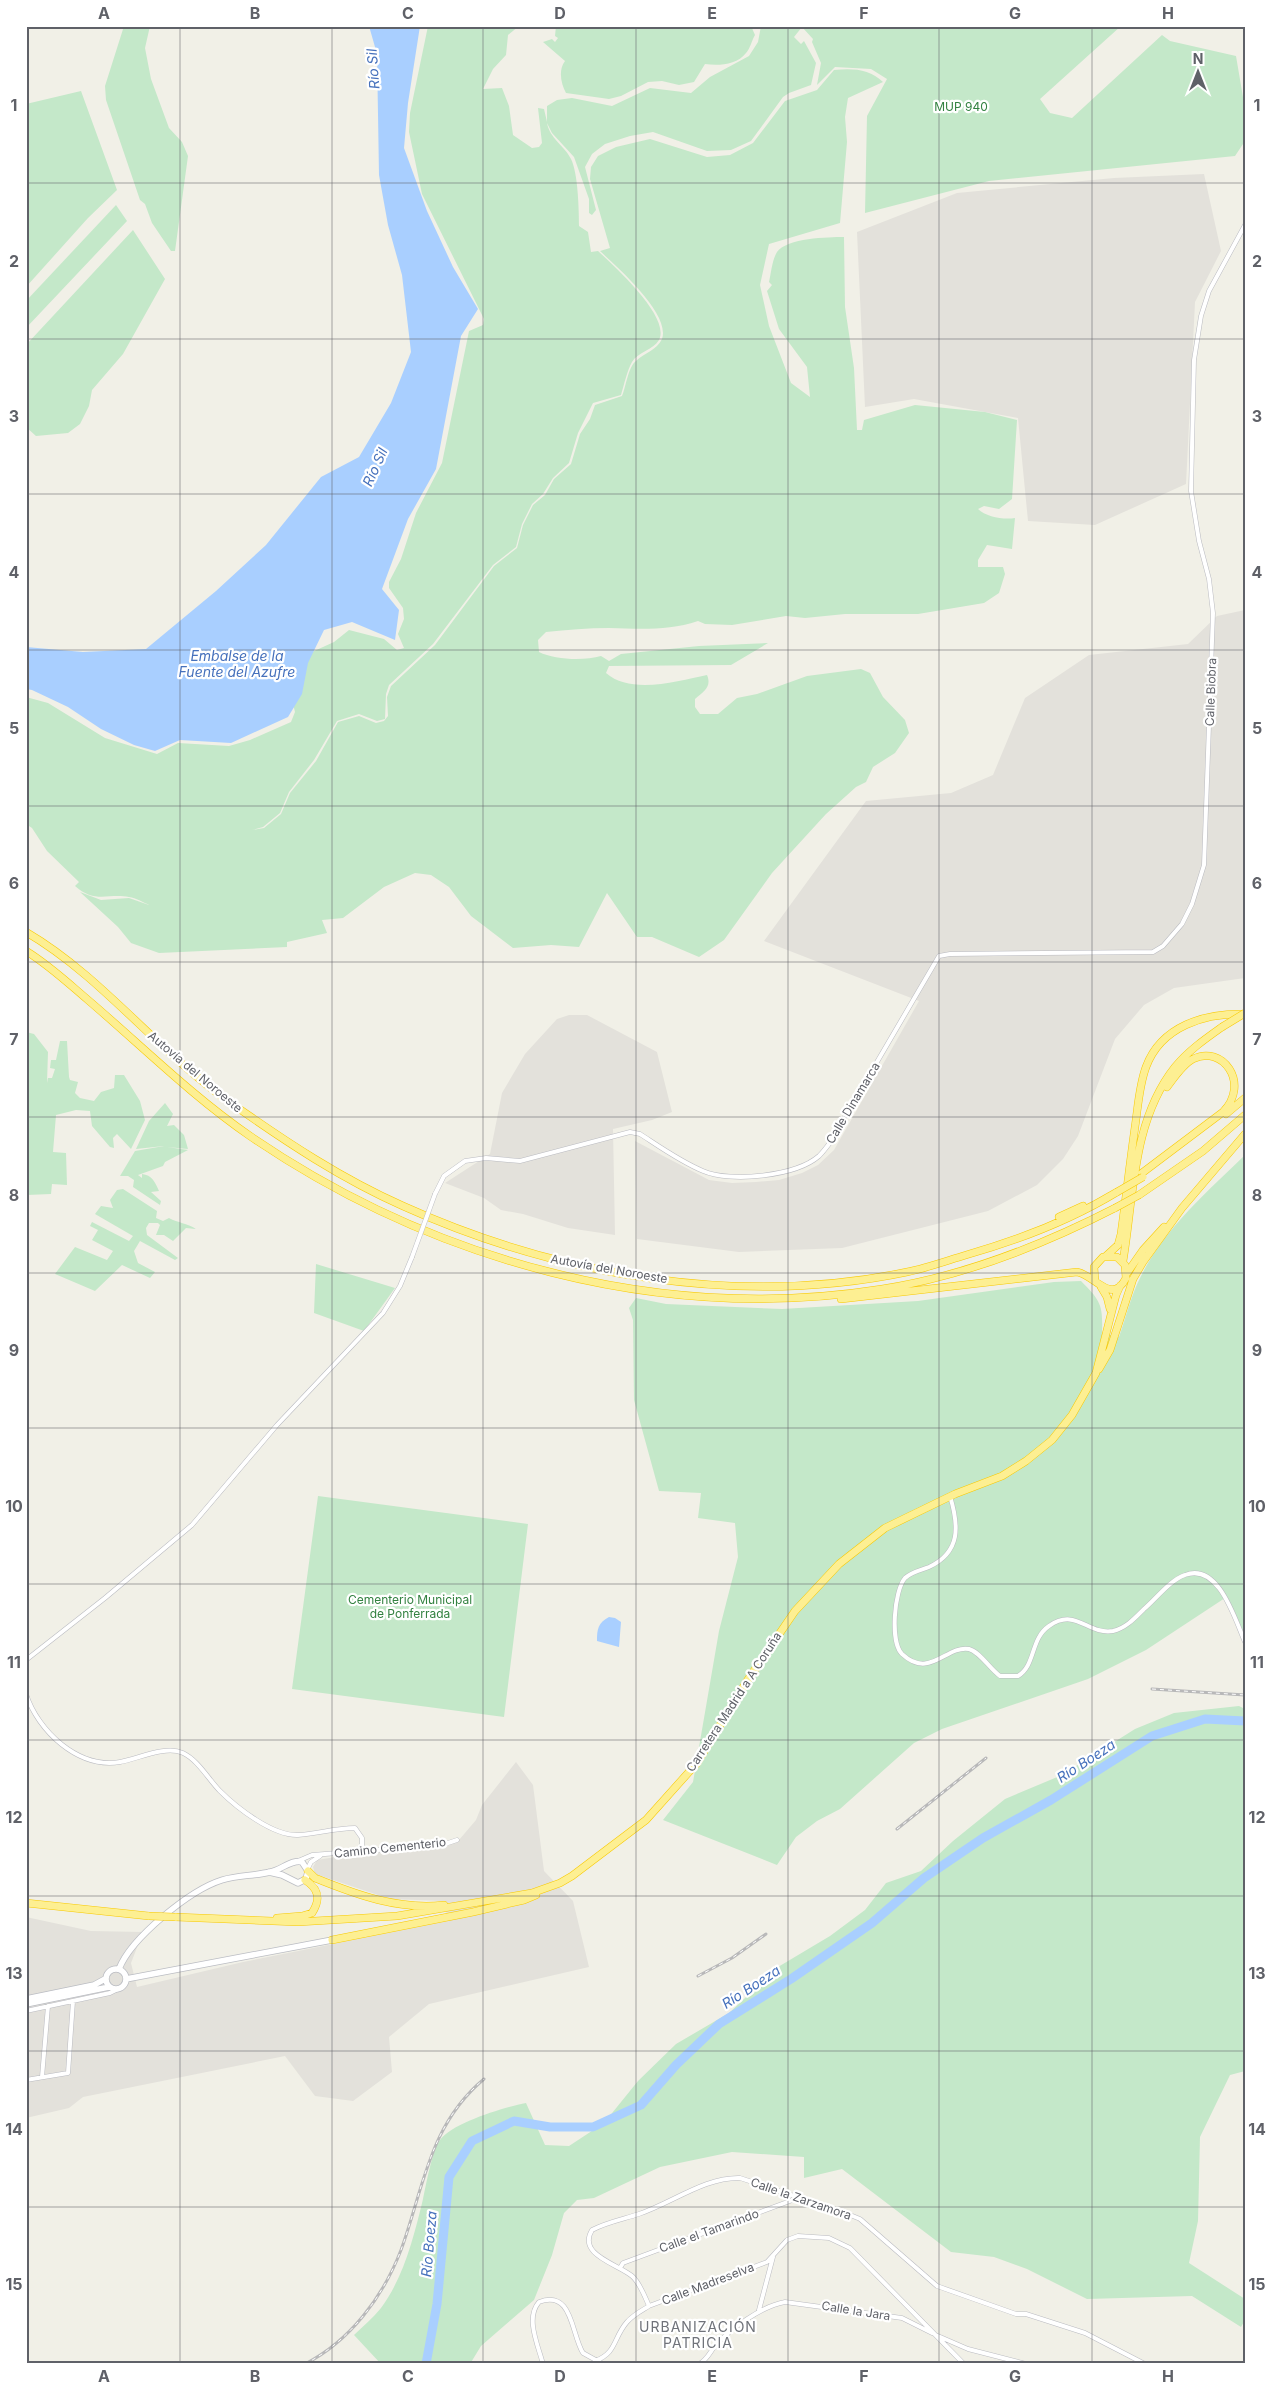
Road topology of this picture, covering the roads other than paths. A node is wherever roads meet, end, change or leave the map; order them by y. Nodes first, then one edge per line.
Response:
1 (1245, 225) edge
2 (26, 932) edge
3 (26, 951) edge
4 (950, 954) joint
5 (1245, 1014) edge
6 (1245, 1098) edge
7 (1245, 1115) edge
8 (1148, 1117) junction
9 (1245, 1134) edge
10 (1142, 1175) junction
11 (1182, 1208) junction
12 (1127, 1227) junction
13 (1112, 1256) junction
14 (1103, 1257) junction
15 (1122, 1261) junction
16 (1127, 1273) junction
17 (1098, 1284) junction
18 (1120, 1286) junction
19 (702, 1296) junction
20 (1111, 1314) junction
21 (1096, 1373) junction
22 (950, 1496) junction
23 (1245, 1642) edge
24 (26, 1660) edge
25 (26, 1694) edge
26 (457, 1840) dead end
27 (362, 1851) junction
28 (322, 1855) junction
29 (298, 1861) junction
30 (290, 1865) junction
31 (308, 1870) junction
32 (269, 1872) junction
33 (289, 1878) junction
34 (305, 1880) junction
35 (560, 1883) junction
36 (504, 1899) junction
37 (26, 1903) edge
38 (220, 1920) junction
39 (332, 1940) joint
40 (119, 1969) junction
41 (105, 1979) junction
42 (126, 1980) junction
43 (109, 1987) junction
44 (118, 1989) junction
45 (26, 1999) edge
46 (74, 2001) junction
47 (26, 2004) edge
48 (48, 2006) junction
49 (26, 2011) edge
50 (42, 2077) junction
51 (26, 2080) edge
52 (800, 2198) junction
53 (772, 2257) junction
54 (620, 2268) junction
55 (649, 2306) junction
56 (759, 2310) junction
57 (936, 2335) junction
58 (595, 2360) junction
59 (543, 2364) edge
60 (603, 2364) edge
61 (699, 2364) edge
62 (964, 2364) edge
63 (1026, 2364) edge
64 (1145, 2364) edge

1 - 4 street, Calle Biobra
2 - 10 highway, Autovía del Noroeste, bridge
3 - 19 highway, Autovía del Noroeste
4 - 24 street, Calle Dinamarca, bridge
5 - 8 highway, bridge
5 - 14 highway
6 - 10 highway, Autovía del Noroeste
7 - 19 highway, Autovía del Noroeste, bridge
8 - 10 highway
8 - 12 highway
9 - 11 highway
11 - 16 highway
11 - 21 highway
12 - 13 highway
12 - 15 highway
13 - 14 highway
13 - 15 highway
14 - 17 highway
15 - 16 highway
16 - 18 highway
17 - 18 highway
17 - 19 highway
17 - 20 highway
18 - 20 highway, Carretera Madrid a A Coruña
20 - 21 highway, Carretera Madrid a A Coruña
21 - 22 highway, Carretera Madrid a A Coruña
22 - 23 street
22 - 35 highway, Carretera Madrid a A Coruña
25 - 27 street
26 - 27 street, Camino Cementerio
27 - 28 street, Camino Cementerio
28 - 29 street, Camino Cementerio
28 - 31 street, Camino Cementerio
29 - 30 main road
29 - 31 main road
30 - 32 main road
30 - 33 main road
31 - 34 main road
31 - 36 highway
32 - 33 main road
32 - 40 main road
33 - 34 main road
34 - 38 highway
35 - 36 highway, Carretera Madrid a A Coruña
35 - 39 highway
36 - 38 highway, Carretera Madrid a A Coruña
37 - 38 highway, Carretera Madrid a A Coruña, bridge
39 - 42 main road
40 - 41 main road
40 - 42 main road
41 - 43 main road
41 - 45 main road
42 - 44 main road
43 - 44 main road
43 - 47 main road
44 - 46 street
46 - 48 street
46 - 50 street
48 - 49 street
48 - 50 street
50 - 51 street
52 - 54 street, Calle el Tamarindo
52 - 54 street, Calle la Zarzamora
52 - 64 street, Calle la Zarzamora
53 - 55 street, Calle Madreselva
53 - 56 street
53 - 57 street, Calle Madreselva
54 - 55 street, Calle la Zarzamora
55 - 58 street, Calle Madreselva
56 - 57 street, Calle la Jara
56 - 61 street, Calle la Jara
57 - 62 street, Calle Madreselva
57 - 63 street, Calle la Jara
58 - 59 street
58 - 60 street

